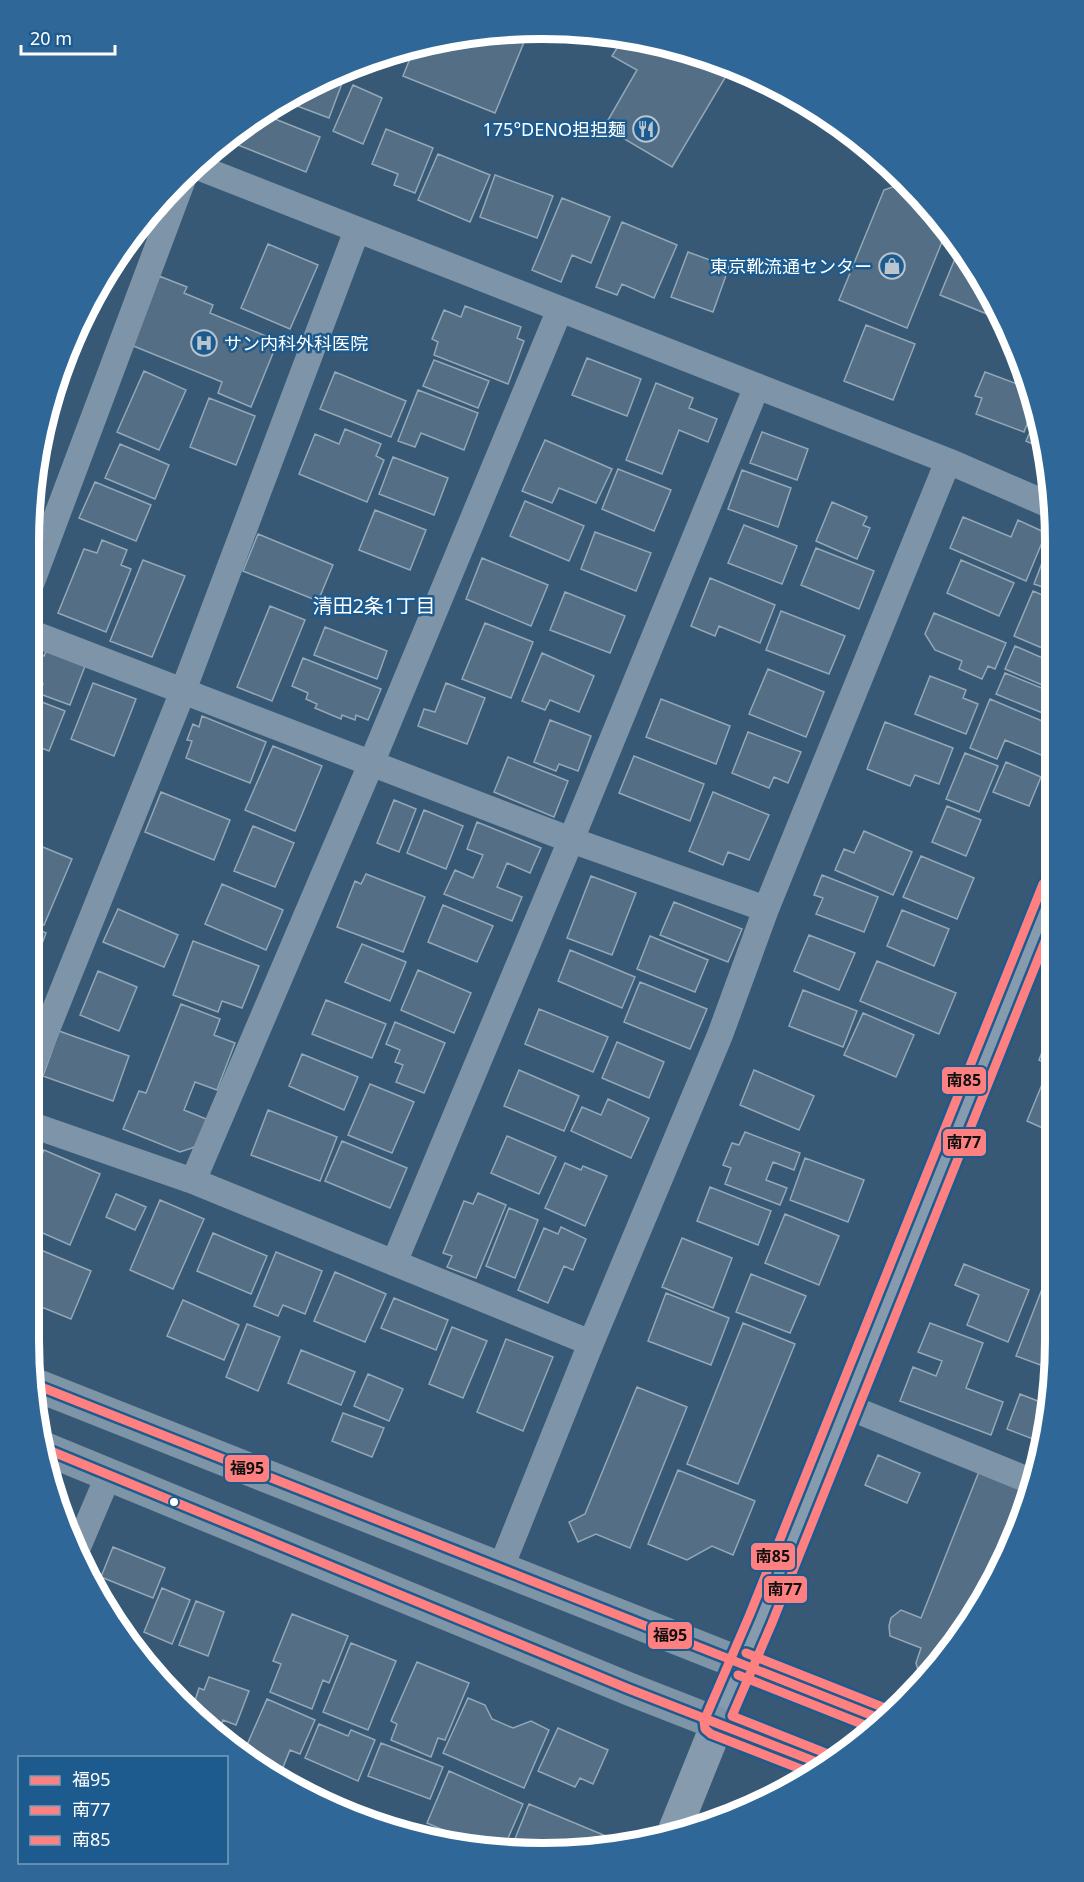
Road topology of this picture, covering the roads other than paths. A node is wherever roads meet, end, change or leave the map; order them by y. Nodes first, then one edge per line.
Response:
1 (204, 170) edge
2 (177, 196) edge
3 (357, 230) junction
4 (560, 309) junction
5 (757, 386) junction
6 (948, 461) junction
7 (1043, 502) edge
8 (39, 563) edge
9 (39, 636) edge
10 (183, 691) junction
11 (371, 764) junction
12 (572, 840) junction
13 (766, 909) junction
14 (1044, 942) edge
15 (39, 1049) edge
16 (39, 1127) edge
17 (193, 1181) junction
18 (394, 1263) junction
19 (591, 1343) junction
20 (41, 1387) edge
21 (846, 1406) junction
22 (52, 1451) edge
23 (109, 1474) junction
24 (1025, 1479) edge
25 (81, 1540) edge
26 (500, 1570) junction
27 (742, 1664) junction
28 (875, 1717) edge
29 (716, 1723) junction
30 (815, 1762) edge
31 (677, 1825) edge

1 - 3 street
2 - 8 street
3 - 4 street
3 - 10 street
4 - 5 street
4 - 11 street
5 - 6 street
5 - 12 street
6 - 7 street
6 - 13 street
9 - 10 street
10 - 11 street
10 - 15 street
11 - 12 street
11 - 17 street
12 - 13 street
12 - 18 street
13 - 19 street
14 - 21 street
16 - 17 street
17 - 18 street
18 - 19 street
19 - 26 street
20 - 26 main road
21 - 24 street
21 - 27 street
22 - 23 main road
23 - 25 street
23 - 29 main road
26 - 27 main road
27 - 28 main road
27 - 29 street
29 - 30 main road
29 - 31 street

